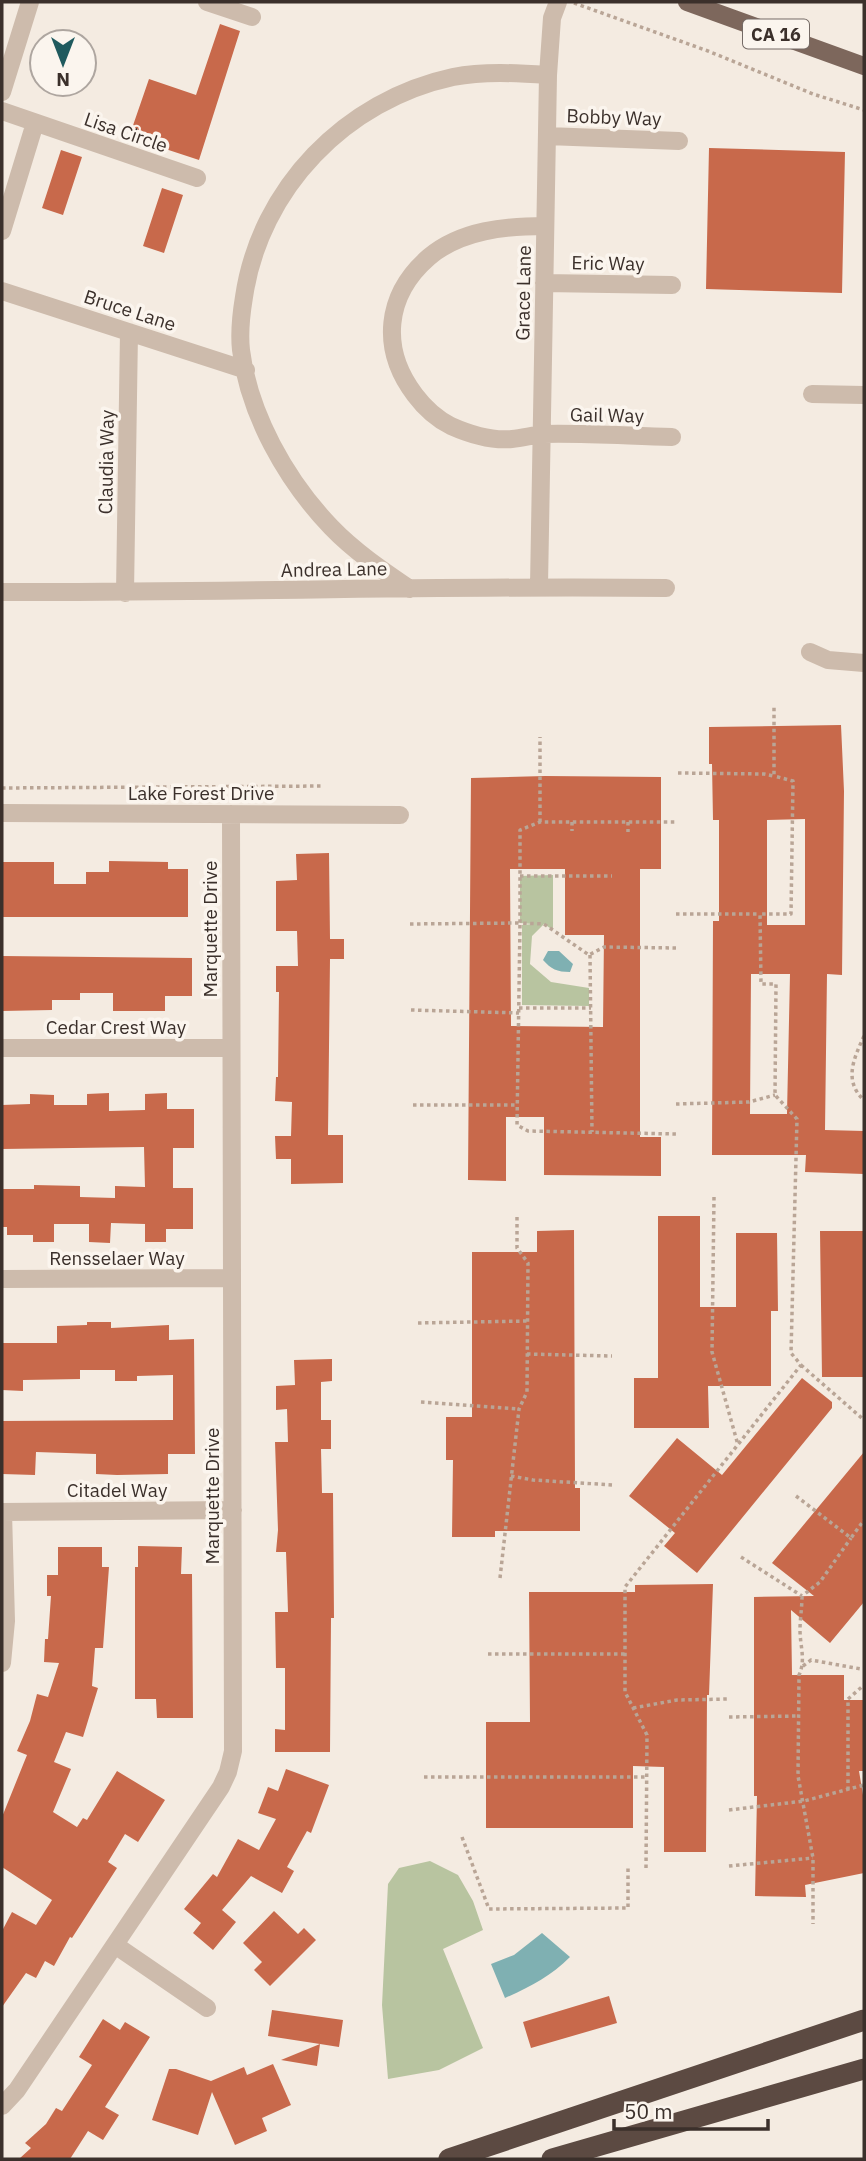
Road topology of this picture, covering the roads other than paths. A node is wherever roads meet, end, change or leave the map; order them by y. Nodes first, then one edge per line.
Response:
1 (30, 2) edge
2 (207, 2) edge
3 (558, 2) edge
4 (687, 2) edge
5 (252, 17) dead end
6 (864, 65) edge
7 (548, 75) junction
8 (2, 92) edge
9 (2, 111) edge
10 (35, 123) junction
11 (547, 136) junction
12 (679, 141) dead end
13 (197, 178) dead end
14 (545, 226) junction
15 (2, 231) edge
16 (544, 283) junction
17 (672, 285) dead end
18 (2, 291) edge
19 (129, 332) junction
20 (246, 370) junction
21 (812, 394) dead end
22 (864, 395) edge
23 (541, 434) junction
24 (672, 437) dead end
25 (539, 586) junction
26 (666, 588) dead end
27 (410, 589) junction
28 (2, 592) edge
29 (125, 593) junction
30 (810, 652) dead end
31 (864, 663) edge
32 (2, 813) edge
33 (231, 814) junction
34 (400, 815) dead end
35 (2, 1048) edge
36 (230, 1048) junction
37 (232, 1278) junction
38 (2, 1279) edge
39 (233, 1510) junction
40 (2, 1511) edge
41 (2, 1663) edge
42 (115, 1945) junction
43 (207, 2008) dead end
44 (864, 2020) edge
45 (864, 2069) edge
46 (2, 2106) edge
47 (449, 2159) edge
48 (552, 2159) edge

1 - 8 street
2 - 5 street
3 - 7 street, Grace Lane
4 - 6 main road, CA 16
7 - 11 street, Grace Lane
7 - 20 street
9 - 10 street, Lisa Circle
10 - 13 street, Lisa Circle
10 - 15 street
11 - 12 street, Bobby Way
11 - 14 street, Grace Lane
14 - 16 street, Grace Lane
14 - 23 street, Gail Way
16 - 17 street, Eric Way
16 - 23 street, Grace Lane
18 - 19 street, Bruce Lane
19 - 20 street, Bruce Lane
19 - 29 street, Claudia Way
20 - 27 street
21 - 22 street
23 - 24 street, Gail Way
23 - 25 street, Grace Lane
25 - 26 street, Andrea Lane
25 - 27 street, Andrea Lane
27 - 29 street, Andrea Lane
28 - 29 street, Andrea Lane
30 - 31 street
32 - 33 street, Lake Forest Drive
33 - 34 street, Lake Forest Drive
33 - 36 street, Marquette Drive
35 - 36 street, Cedar Crest Way
36 - 37 street, Marquette Drive
37 - 38 street, Rensselaer Way
37 - 39 street, Marquette Drive
39 - 40 street, Citadel Way
39 - 42 street, Marquette Drive
40 - 41 street
42 - 43 street
42 - 46 street, Marquette Drive
44 - 47 highway
45 - 48 highway

